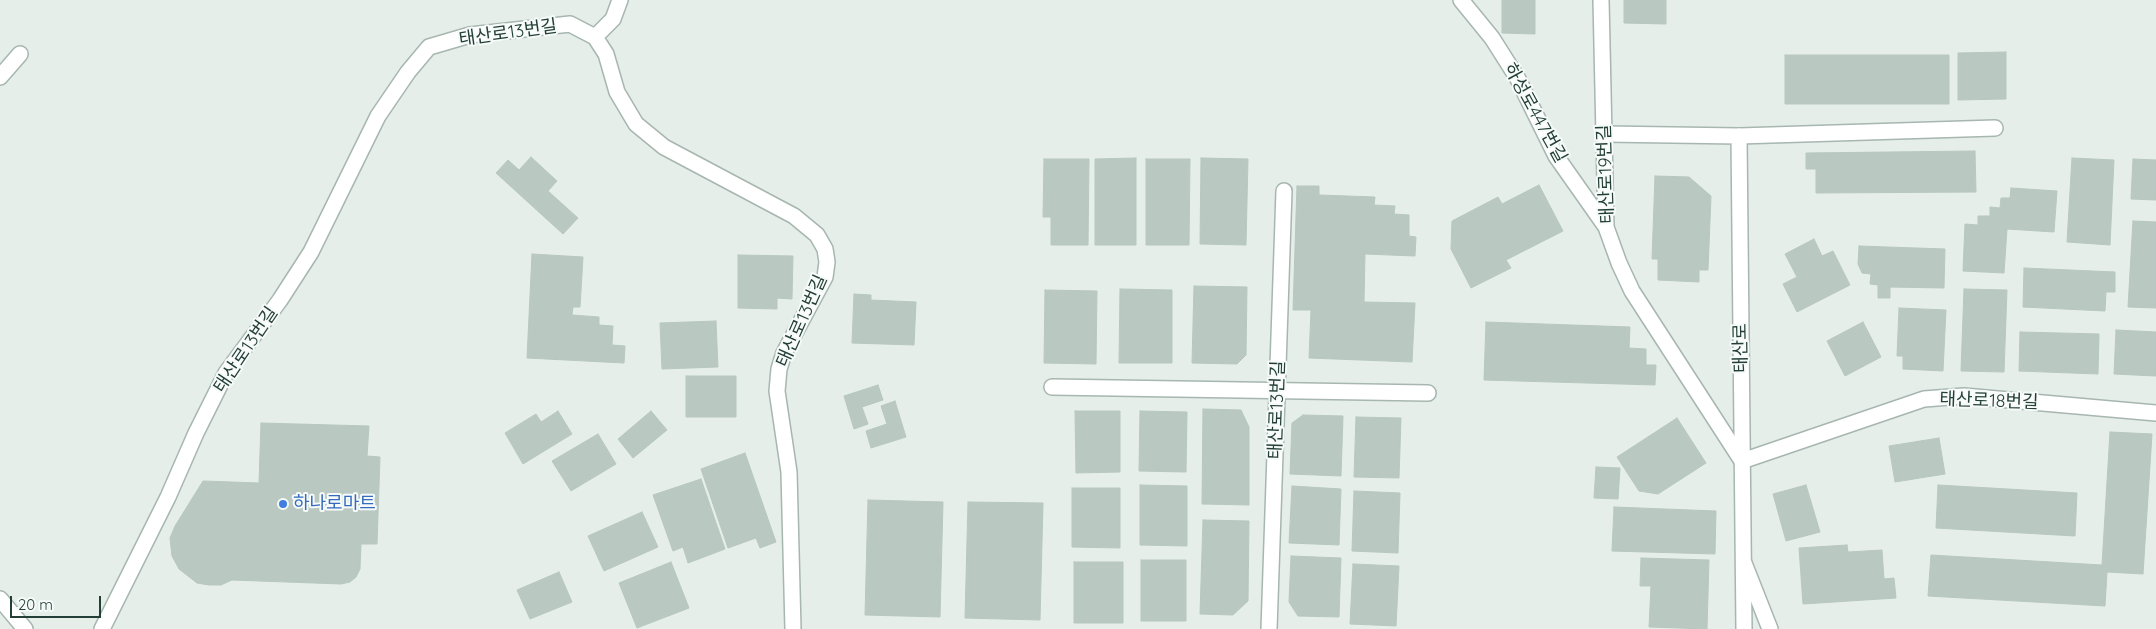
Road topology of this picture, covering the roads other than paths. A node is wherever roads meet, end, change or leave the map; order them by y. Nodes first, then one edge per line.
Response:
1 (620, 0) edge
2 (1461, 0) edge
3 (1601, 0) edge
4 (595, 37) junction
5 (20, 54) dead end
6 (0, 77) edge
7 (1995, 128) dead end
8 (1605, 134) junction
9 (1739, 136) junction
10 (1284, 191) dead end
11 (1606, 227) junction
12 (1052, 387) dead end
13 (1278, 390) junction
14 (1428, 393) dead end
15 (2156, 413) edge
16 (1742, 461) junction
17 (1743, 560) junction
18 (0, 598) edge
19 (25, 629) edge
20 (102, 629) edge
21 (793, 629) edge
22 (1269, 629) edge
23 (1744, 629) edge
24 (1770, 629) edge

1 - 4 street
2 - 11 street, 하성로447번길
3 - 8 street, 태산로19번길
4 - 20 street, 태산로13번길
4 - 21 street, 태산로13번길
5 - 6 street
7 - 9 street
8 - 9 street
8 - 11 street, 태산로19번길
9 - 16 street, 태산로
10 - 13 street, 태산로13번길
11 - 16 street, 태산로19번길
12 - 13 street
13 - 14 street
13 - 22 street, 태산로13번길
15 - 16 street, 태산로18번길
16 - 17 street, 태산로
17 - 23 street, 태산로
17 - 24 street, 태산로
18 - 19 street

